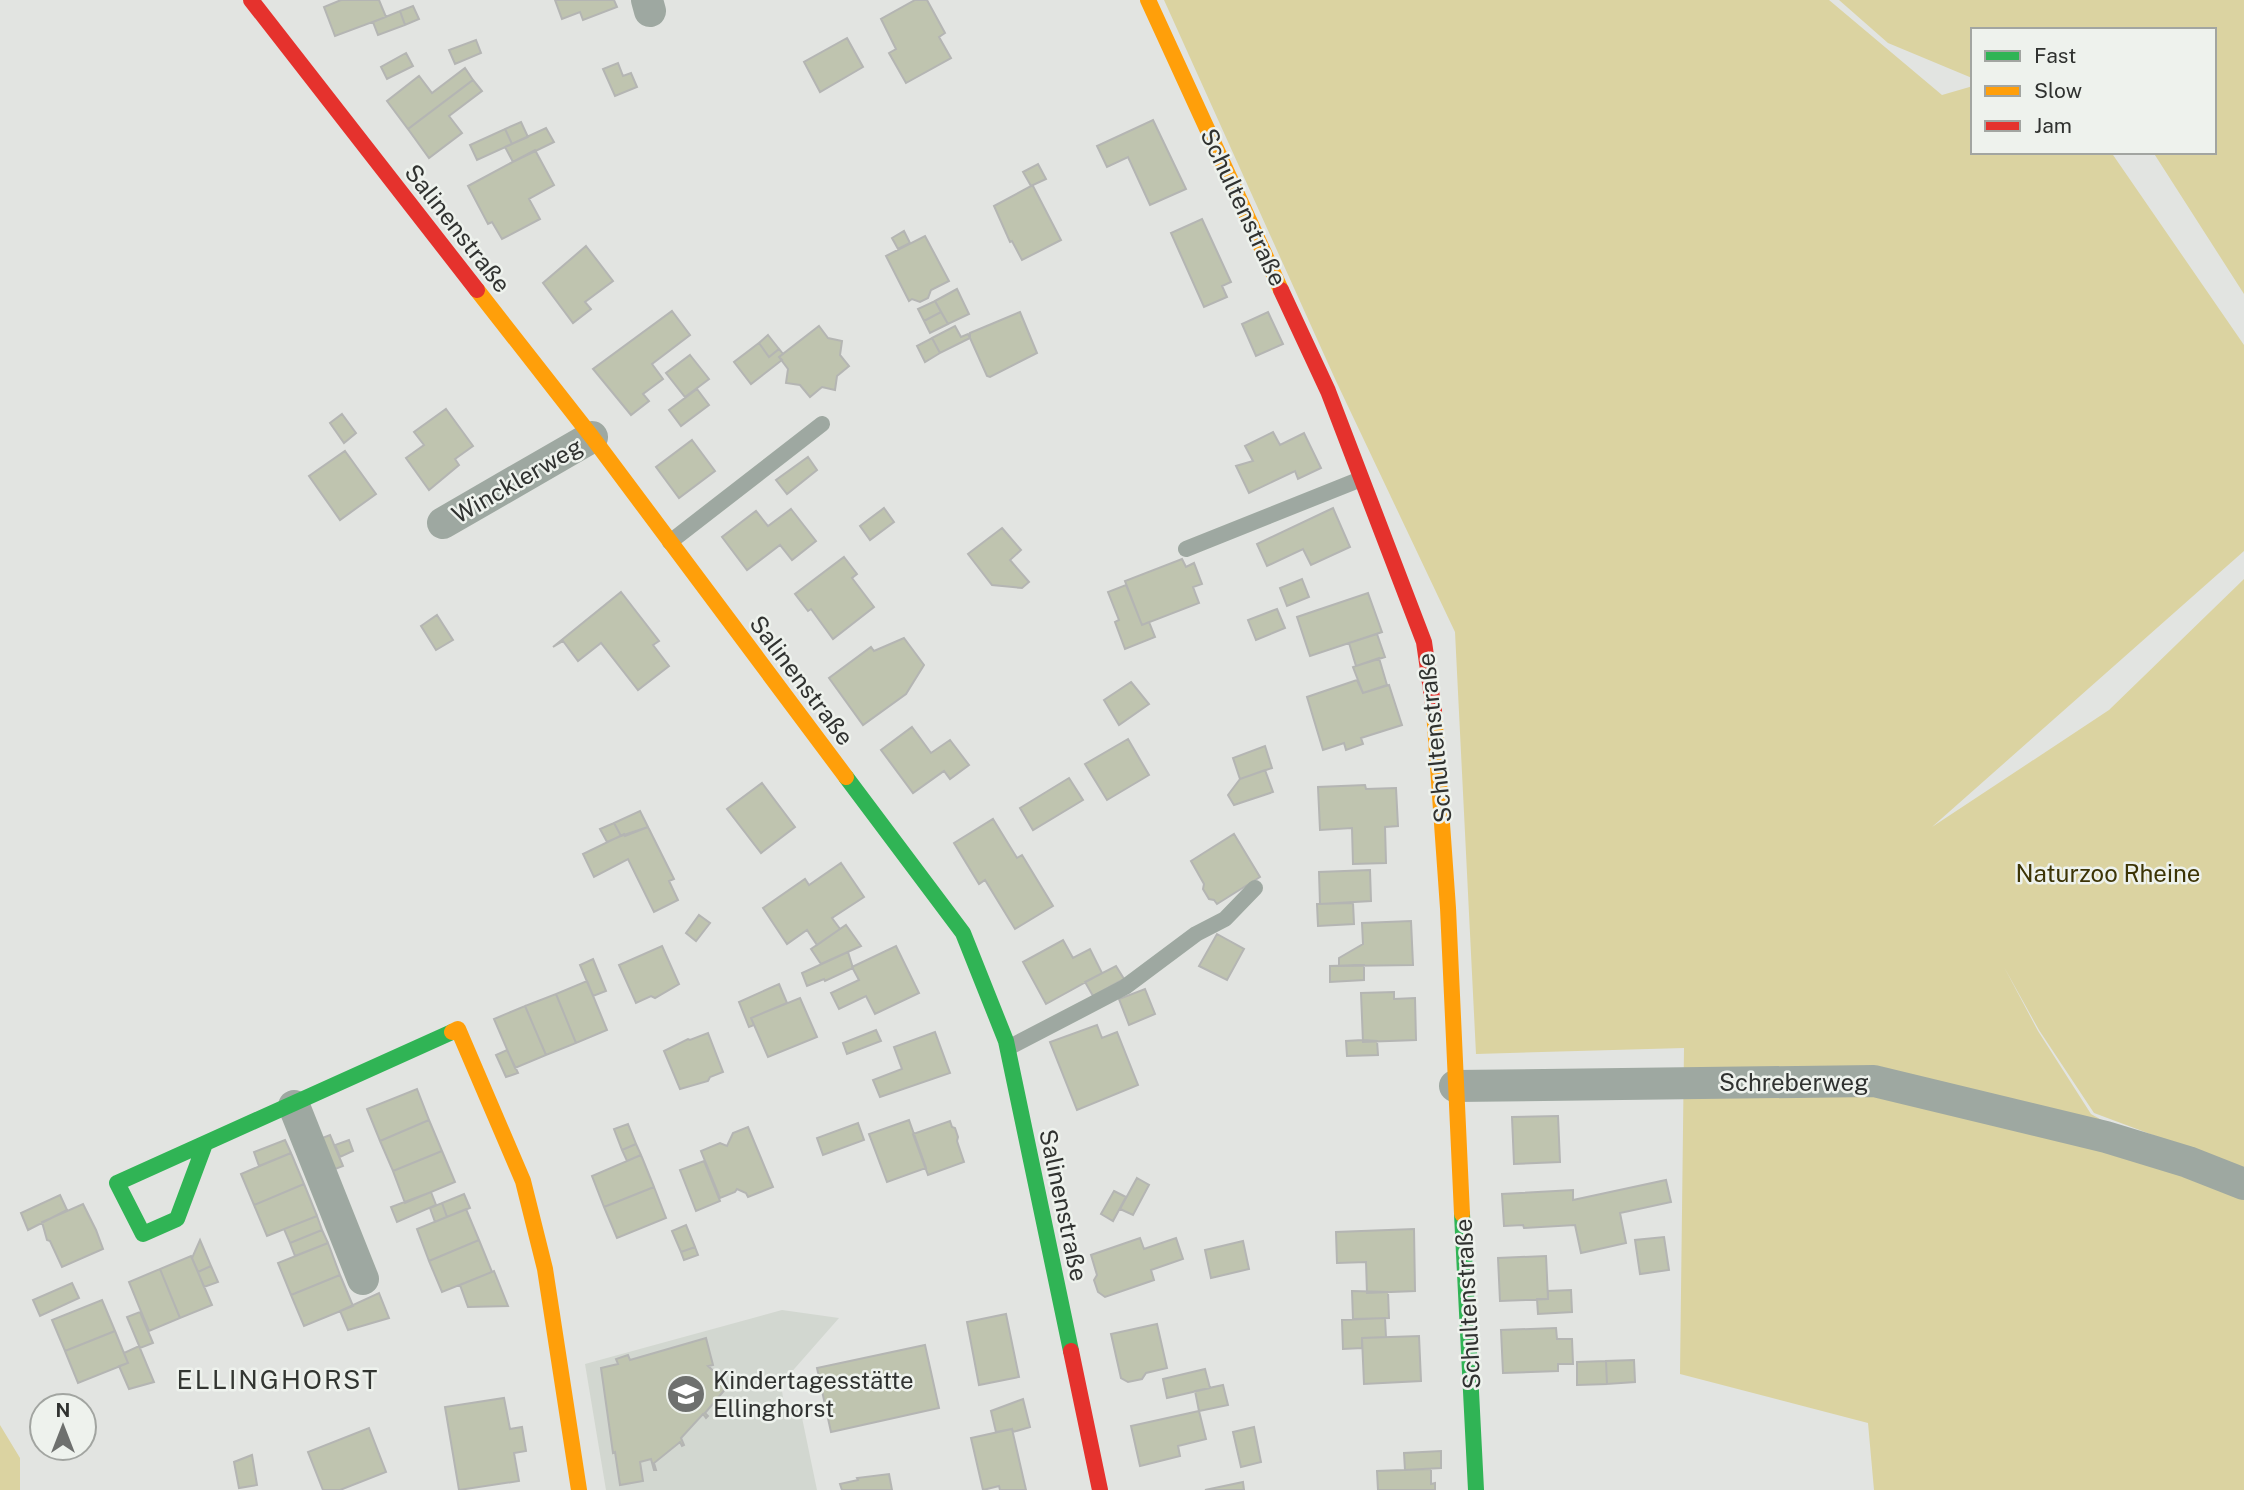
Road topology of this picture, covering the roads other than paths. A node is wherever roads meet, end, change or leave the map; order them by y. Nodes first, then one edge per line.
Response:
1 (251, 0) edge
2 (1148, 0) edge
3 (822, 424) dead end
4 (592, 437) junction
5 (1361, 479) junction
6 (443, 523) dead end
7 (670, 542) junction
8 (1186, 549) dead end
9 (1255, 888) dead end
10 (1008, 1048) junction
11 (1455, 1086) junction
12 (294, 1106) junction
13 (205, 1144) junction
14 (2244, 1184) edge
15 (363, 1279) dead end
16 (579, 1490) edge
17 (1100, 1490) edge
18 (1476, 1490) edge

1 - 4 street, Salinenstraße
2 - 5 street, Schultenstraße
3 - 7 lane
4 - 6 street, Wincklerweg
4 - 7 street, Salinenstraße
5 - 8 lane
5 - 11 street, Schultenstraße
7 - 10 street, Salinenstraße
9 - 10 lane
10 - 17 street, Salinenstraße
11 - 14 street, Schreberweg
11 - 18 street, Schultenstraße
12 - 13 street
12 - 15 street
12 - 16 street
13 - 13 street

